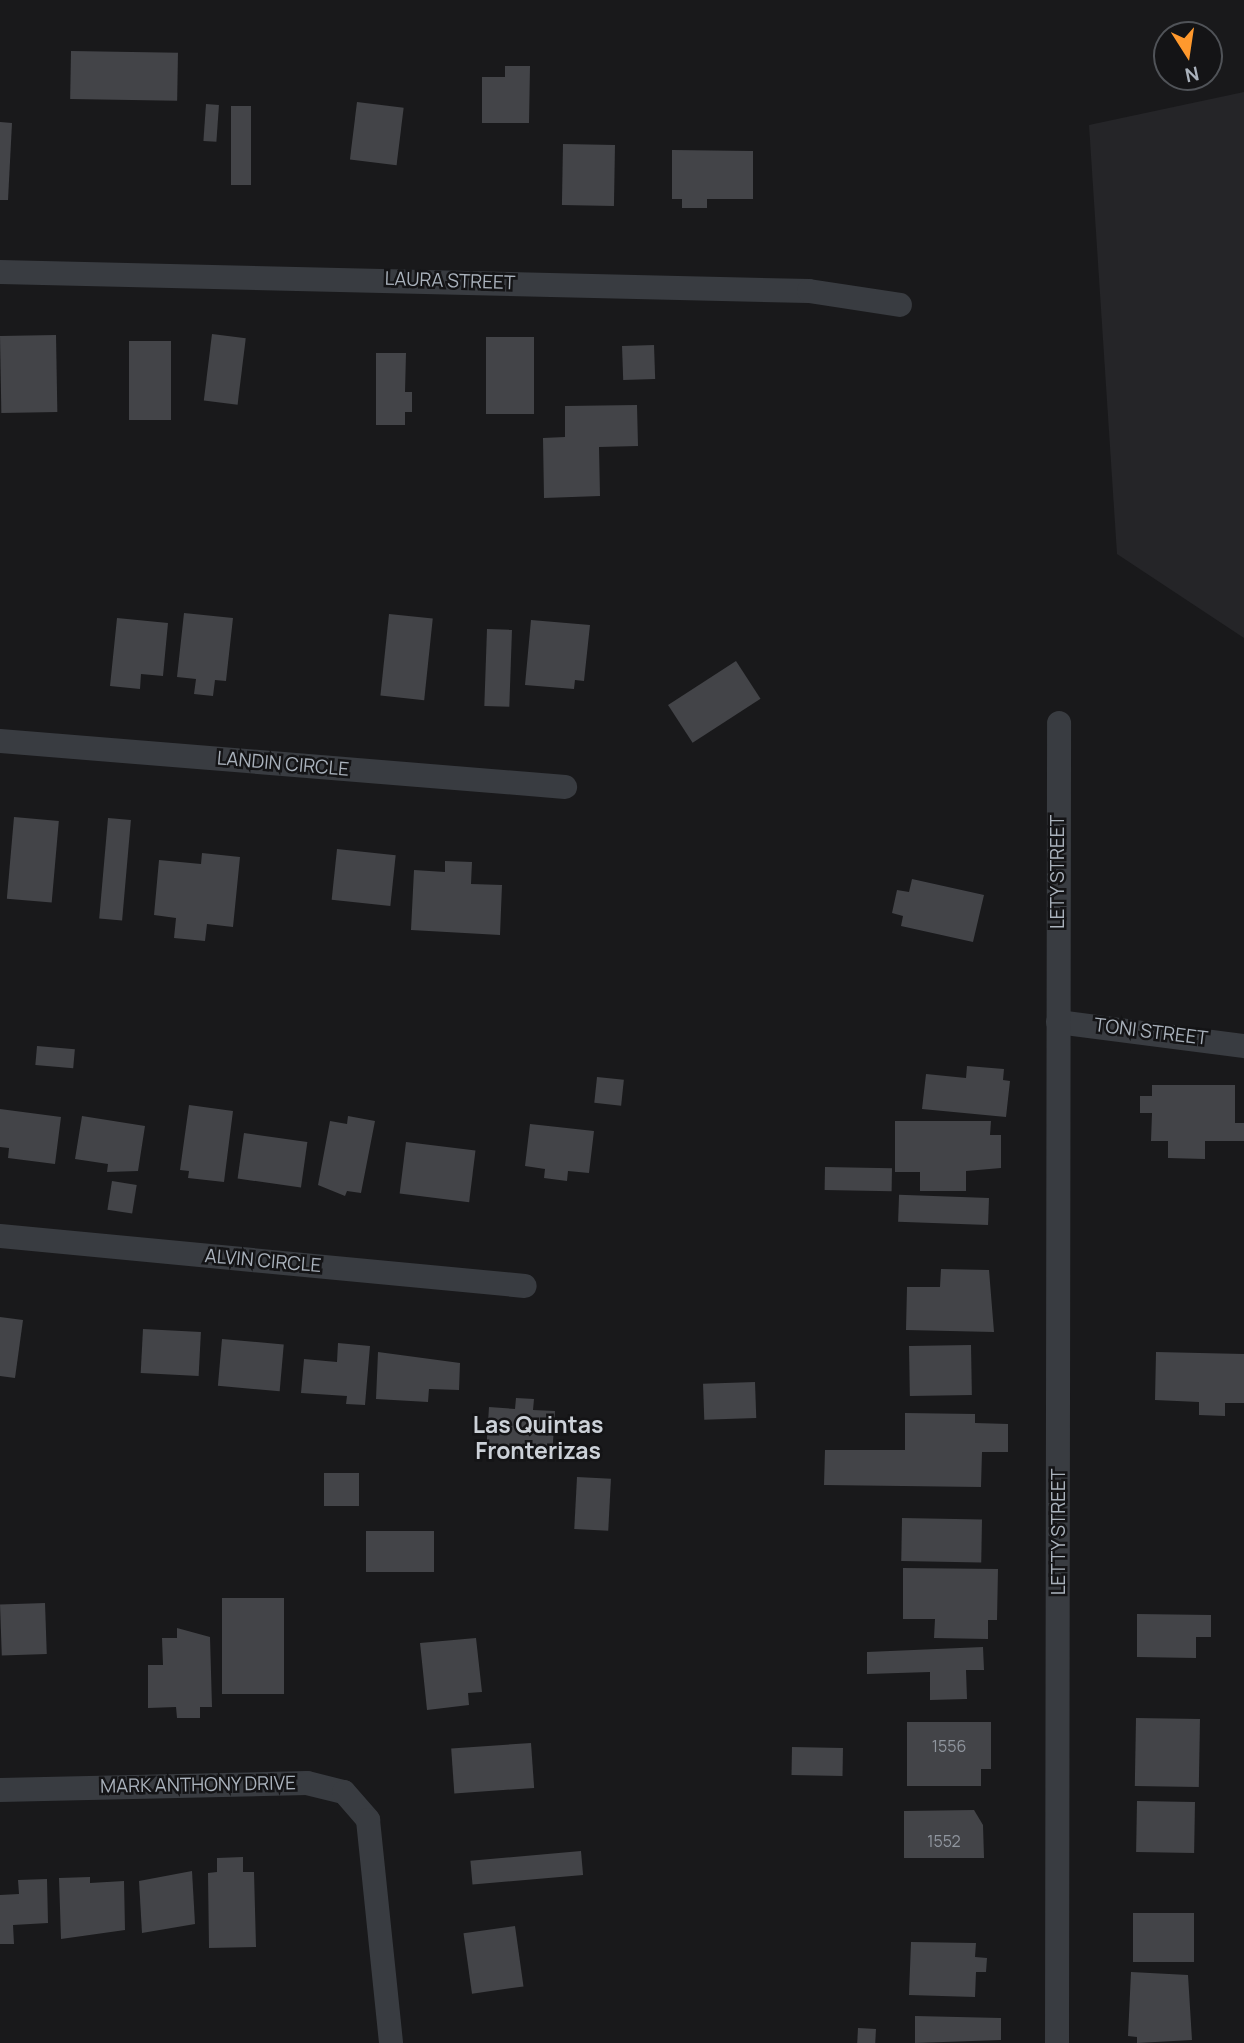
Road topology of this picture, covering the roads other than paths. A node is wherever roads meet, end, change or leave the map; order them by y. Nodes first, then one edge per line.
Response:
1 (0, 272) edge
2 (900, 305) dead end
3 (1059, 723) dead end
4 (0, 741) edge
5 (565, 787) dead end
6 (1058, 1022) junction
7 (1244, 1046) edge
8 (0, 1236) edge
9 (526, 1286) dead end
10 (0, 1790) edge
11 (391, 2043) edge
12 (1057, 2043) edge

1 - 2 street, LAURA STREET
3 - 6 street, LETY STREET
4 - 5 street, LANDIN CIRCLE
6 - 7 street, TONI STREET
6 - 12 street, LETTY STREET
8 - 9 street, ALVIN CIRCLE
10 - 11 street, MARK ANTHONY DRIVE

